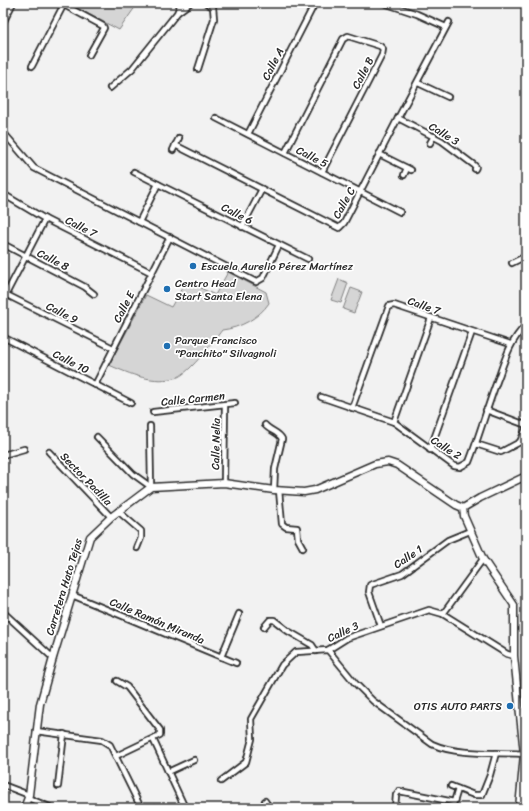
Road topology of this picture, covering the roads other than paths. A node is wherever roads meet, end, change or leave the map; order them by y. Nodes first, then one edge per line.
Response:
1 (13, 3) edge
2 (181, 3) edge
3 (190, 3) edge
4 (206, 3) edge
5 (315, 3) edge
6 (384, 3) edge
7 (64, 4) edge
8 (177, 12) junction
9 (3, 23) edge
10 (89, 55) dead end
11 (32, 66) dead end
12 (198, 69) dead end
13 (418, 83) junction
14 (110, 88) dead end
15 (448, 97) dead end
16 (216, 118) dead end
17 (398, 118) junction
18 (3, 132) edge
19 (248, 134) junction
20 (434, 136) junction
21 (179, 138) dead end
22 (430, 143) dead end
23 (176, 145) junction
24 (173, 150) dead end
25 (284, 153) junction
26 (379, 154) junction
27 (475, 170) dead end
28 (134, 172) dead end
29 (322, 172) junction
30 (404, 175) dead end
31 (158, 184) junction
32 (262, 189) junction
33 (360, 192) junction
34 (3, 194) edge
35 (400, 212) dead end
36 (45, 219) junction
37 (139, 222) junction
38 (242, 227) junction
39 (170, 237) junction
40 (3, 244) edge
41 (279, 245) junction
42 (26, 256) junction
43 (526, 256) edge
44 (308, 259) dead end
45 (512, 263) dead end
46 (152, 273) junction
47 (5, 293) edge
48 (94, 294) dead end
49 (3, 300) edge
50 (431, 318) junction
51 (526, 325) edge
52 (472, 332) junction
53 (3, 337) edge
54 (510, 344) junction
55 (114, 348) junction
56 (95, 385) junction
57 (321, 397) dead end
58 (131, 403) dead end
59 (235, 403) dead end
60 (225, 405) junction
61 (352, 408) junction
62 (486, 410) junction
63 (153, 412) dead end
64 (394, 422) junction
65 (265, 425) dead end
66 (526, 425) edge
67 (150, 426) dead end
68 (525, 431) edge
69 (97, 437) dead end
70 (476, 444) junction
71 (24, 449) dead end
72 (430, 450) junction
73 (49, 452) dead end
74 (3, 455) edge
75 (526, 476) edge
76 (224, 483) junction
77 (151, 487) junction
78 (276, 490) junction
79 (463, 508) junction
80 (118, 512) junction
81 (111, 517) junction
82 (470, 531) junction
83 (137, 548) dead end
84 (303, 548) dead end
85 (484, 559) junction
86 (72, 595) junction
87 (3, 612) edge
88 (239, 614) dead end
89 (443, 614) junction
90 (381, 626) junction
91 (264, 627) dead end
92 (328, 650) junction
93 (316, 651) junction
94 (514, 656) junction
95 (221, 657) junction
96 (53, 658) junction
97 (236, 663) dead end
98 (117, 680) dead end
99 (36, 730) junction
100 (64, 734) junction
101 (153, 739) junction
102 (496, 753) junction
103 (525, 754) edge
104 (116, 756) junction
105 (194, 760) dead end
106 (168, 772) junction
107 (221, 781) dead end
108 (3, 785) edge
109 (58, 786) dead end
110 (451, 786) dead end
111 (458, 789) junction
112 (28, 796) junction
113 (265, 801) dead end
114 (24, 808) edge
115 (52, 808) edge
116 (141, 808) edge
117 (185, 808) edge
118 (270, 808) edge
119 (396, 808) edge
120 (519, 808) edge

1 - 9 street
2 - 8 street
3 - 8 street
4 - 12 street
5 - 19 street, Calle A
6 - 13 street, Calle C
7 - 10 street
7 - 11 street
8 - 14 street
13 - 15 street
13 - 17 street, Calle C
16 - 19 street, Calle 5
17 - 20 street, Calle 3
17 - 26 street, Calle C
18 - 37 street
19 - 25 street, Calle 5
20 - 22 street
20 - 27 street, Calle 3
21 - 23 street
23 - 24 street
23 - 32 street, Calle C
25 - 29 street, Calle 5
25 - 29 street, Calle B
26 - 30 street
26 - 33 street, Calle C
28 - 31 street, Calle 6
29 - 33 street, Calle 5
31 - 37 street
31 - 38 street, Calle 6
32 - 33 street, Calle C
32 - 38 street
33 - 35 street, Calle 5
34 - 36 street, Calle 7
36 - 42 street
36 - 46 street, Calle 7
37 - 39 street
38 - 41 street, Calle 6
39 - 41 street
39 - 46 street, Calle E
40 - 42 street, Calle 8
41 - 44 street, Calle 6
42 - 47 street
42 - 48 street, Calle 8
43 - 45 street
46 - 55 street, Calle E
47 - 49 street
47 - 55 street, Calle 9
50 - 52 street, Calle 7
50 - 61 street, Calle 7
50 - 64 street
51 - 54 street, Calle 2
52 - 54 street, Calle 7
52 - 72 street
53 - 56 street, Calle 10
54 - 62 street, Calle 2
55 - 56 street, Calle E
56 - 58 street, Calle 10
57 - 61 street, Calle 2
59 - 60 street, Calle Carmen
60 - 63 street, Calle Carmen
60 - 76 street, Calle Nelia
61 - 64 street, Calle 2
62 - 66 street
62 - 70 street, Calle 2
64 - 72 street, Calle 2
65 - 78 street
67 - 77 street
68 - 70 street
69 - 77 street
70 - 72 street, Calle 2
71 - 74 street
73 - 81 street, Sector Padilla
75 - 79 street
76 - 77 street
76 - 78 street
77 - 80 street, Carretera Hato Tejas
78 - 79 street
78 - 84 street
79 - 82 street
80 - 81 street, Carretera Hato Tejas
80 - 83 street
81 - 86 street, Carretera Hato Tejas
82 - 85 street
82 - 90 street, Calle 1
85 - 89 street
85 - 94 street
86 - 95 street, Calle Ramón Miranda
86 - 96 street, Carretera Hato Tejas
87 - 96 street
88 - 95 street
89 - 90 street, Calle 3
89 - 94 street, Calle 3
90 - 92 street, Calle 3
91 - 93 street
92 - 93 street, Calle 3
92 - 102 street
93 - 107 street, Calle 3
94 - 103 street
95 - 97 street, Calle Ramón Miranda
96 - 99 street, Carretera Hato Tejas
98 - 101 street
99 - 100 street
99 - 112 street, Carretera Hato Tejas
100 - 104 street
100 - 109 street
101 - 104 street
101 - 106 street
102 - 103 street
102 - 111 street
103 - 120 street
104 - 116 street
105 - 106 street
106 - 117 street
108 - 112 street
110 - 111 street
111 - 119 street
112 - 114 street, Carretera Hato Tejas
112 - 115 street
113 - 118 street

